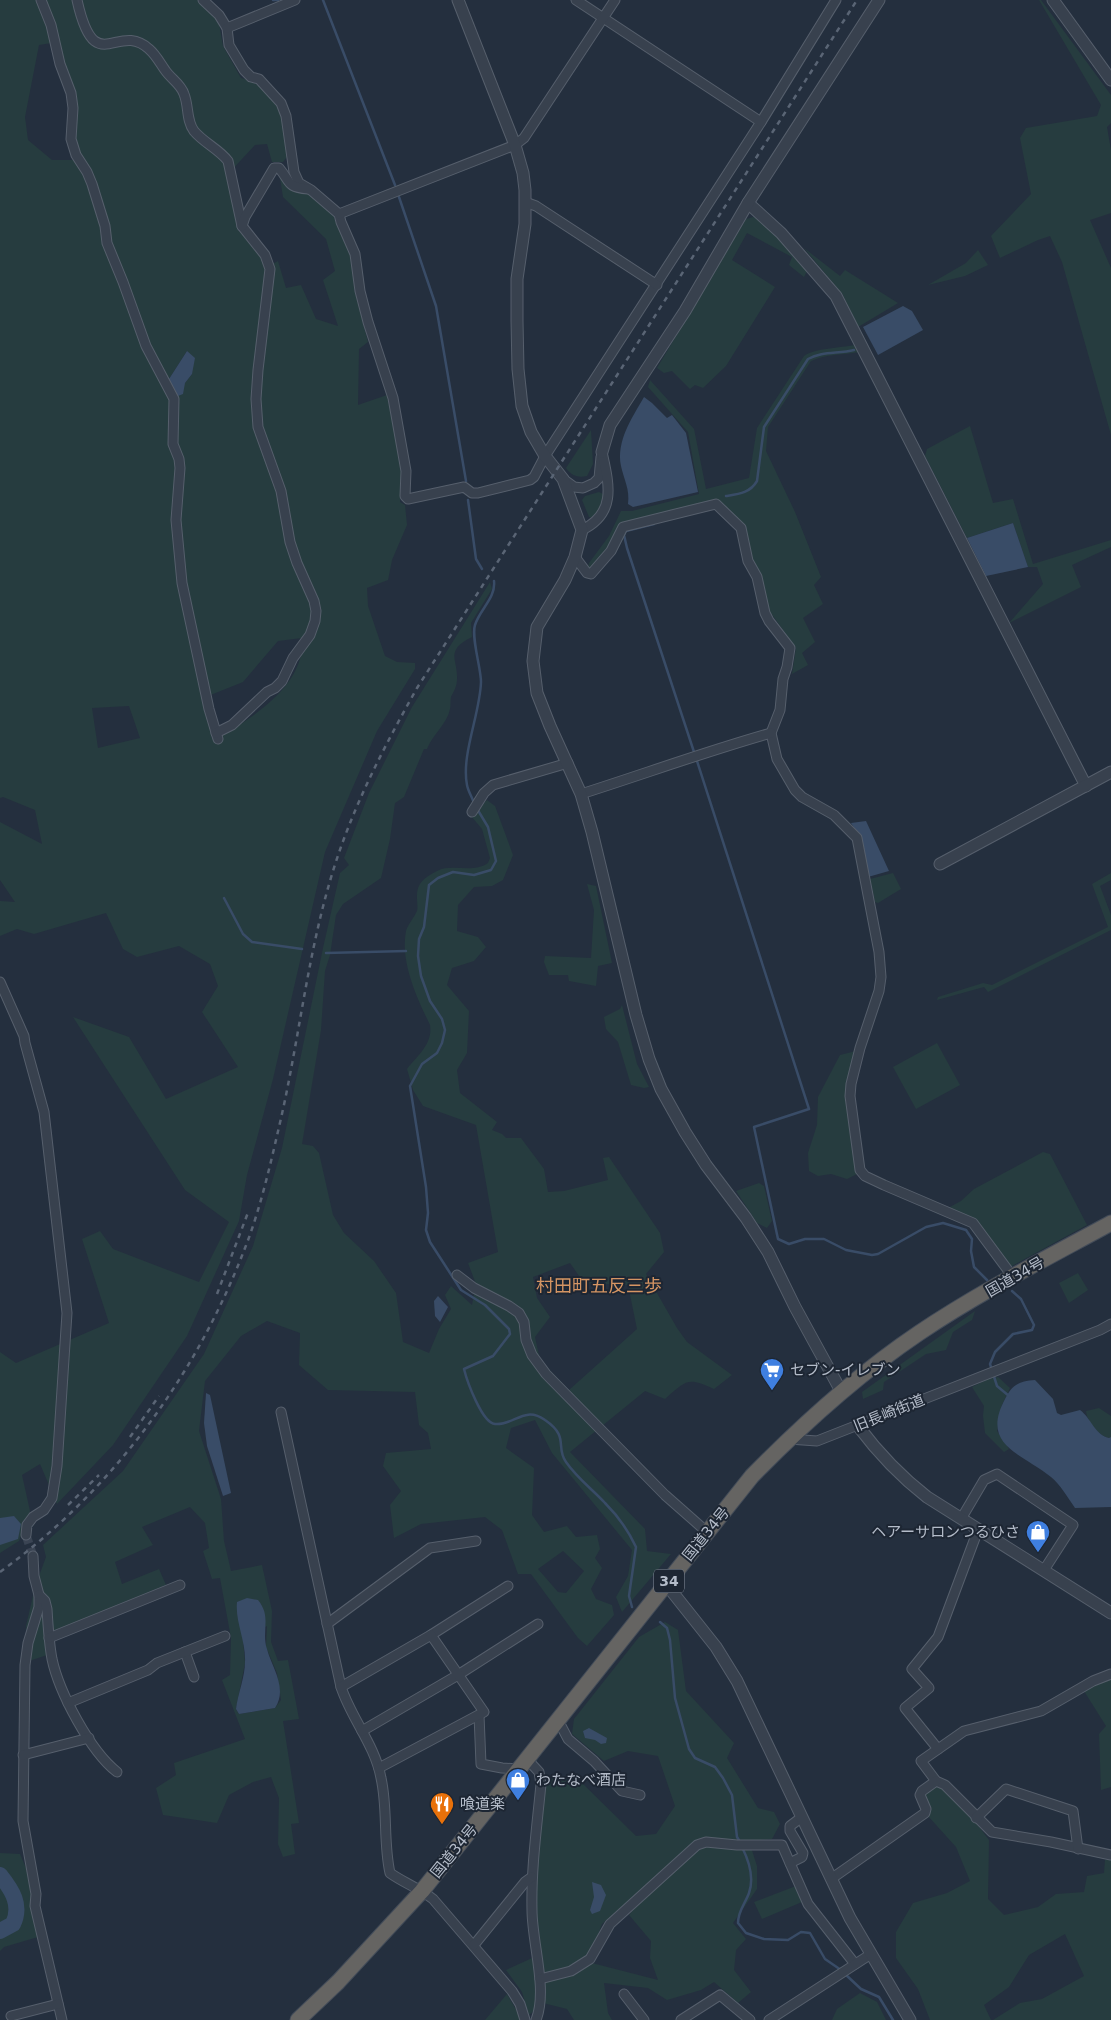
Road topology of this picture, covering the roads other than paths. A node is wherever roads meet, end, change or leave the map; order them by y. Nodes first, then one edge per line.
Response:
1 (41, 0) edge
2 (77, 0) edge
3 (203, 0) edge
4 (295, 0) edge
5 (458, 0) edge
6 (576, 0) edge
7 (615, 0) edge
8 (836, 0) edge
9 (879, 0) edge
10 (1053, 0) edge
11 (604, 18) junction
12 (227, 28) junction
13 (1111, 80) edge
14 (762, 122) junction
15 (515, 145) junction
16 (310, 190) junction
17 (525, 202) junction
18 (748, 204) junction
19 (340, 214) junction
20 (242, 226) junction
21 (657, 285) junction
22 (602, 452) junction
23 (545, 456) junction
24 (564, 479) junction
25 (582, 530) junction
26 (575, 558) junction
27 (770, 733) junction
28 (568, 763) junction
29 (1111, 772) edge
30 (1086, 786) junction
31 (581, 794) junction
32 (472, 812) dead end
33 (940, 864) dead end
34 (0, 982) edge
35 (1111, 1223) edge
36 (457, 1275) dead end
37 (1013, 1277) junction
38 (1111, 1324) edge
39 (841, 1391) junction
40 (282, 1412) dead end
41 (858, 1426) junction
42 (789, 1439) junction
43 (961, 1519) junction
44 (978, 1530) junction
45 (708, 1532) junction
46 (26, 1534) dead end
47 (476, 1541) dead end
48 (33, 1556) tunnel mouth
49 (1044, 1570) junction
50 (666, 1584) junction
51 (180, 1585) dead end
52 (508, 1586) dead end
53 (39, 1595) junction
54 (1111, 1613) edge
55 (327, 1624) junction
56 (538, 1624) dead end
57 (432, 1635) junction
58 (225, 1636) dead end
59 (50, 1638) junction
60 (185, 1652) junction
61 (1111, 1674) edge
62 (458, 1675) junction
63 (194, 1677) dead end
64 (342, 1686) junction
65 (68, 1703) junction
66 (479, 1715) junction
67 (558, 1720) junction
68 (362, 1731) junction
69 (89, 1738) junction
70 (938, 1749) junction
71 (23, 1755) junction
72 (523, 1764) junction
73 (379, 1768) junction
74 (117, 1772) dead end
75 (936, 1782) junction
76 (640, 1795) dead end
77 (802, 1817) junction
78 (976, 1818) junction
79 (1078, 1849) junction
80 (1111, 1855) edge
81 (790, 1863) junction
82 (532, 1877) junction
83 (831, 1879) junction
84 (422, 1891) junction
85 (474, 1945) junction
86 (871, 1954) junction
87 (855, 1964) junction
88 (540, 1979) junction
89 (338, 1982) junction
90 (624, 1994) dead end
91 (58, 2004) junction
92 (11, 2016) dead end
93 (62, 2020) edge
94 (298, 2020) edge
95 (315, 2020) edge
96 (525, 2020) edge
97 (536, 2020) edge
98 (644, 2020) edge
99 (681, 2020) edge
100 (748, 2020) edge
101 (769, 2020) edge
102 (910, 2020) edge

1 - 20 street
2 - 20 street
3 - 12 street
4 - 12 street
5 - 15 street
6 - 11 street
7 - 11 street
8 - 14 street
9 - 18 street
10 - 13 street
11 - 14 street
11 - 15 street
12 - 16 street
14 - 21 street
15 - 17 street
15 - 19 street
16 - 19 street
16 - 20 street
17 - 21 street
17 - 23 street
18 - 22 street
18 - 30 street
19 - 23 street
21 - 23 street
22 - 24 street
22 - 25 street
23 - 24 street
24 - 25 street
25 - 26 street
26 - 27 street
26 - 28 street
27 - 31 street
27 - 37 street
28 - 31 street
28 - 32 street
29 - 30 street
30 - 33 street
31 - 39 street
34 - 46 street
35 - 37 highway, 国道34号 / 34
36 - 45 street
37 - 39 highway, 国道34号 / 34
38 - 41 street, 旧長崎街道
39 - 42 highway, 国道34号 / 34
40 - 55 street
41 - 42 street, 旧長崎街道
41 - 43 street
42 - 45 highway, 国道34号 / 34
43 - 44 street
43 - 49 street
44 - 49 street
44 - 70 street
45 - 50 highway, 国道34号 / 34
47 - 55 street
48 - 53 street
49 - 54 street
50 - 67 highway, 国道34号 / 34
50 - 77 street
51 - 59 street
52 - 57 street
53 - 59 street
53 - 71 street
55 - 64 street
56 - 62 street
57 - 62 street
57 - 64 street
58 - 60 street
59 - 65 street
60 - 63 street
60 - 65 street
61 - 70 street
62 - 66 street
62 - 68 street
64 - 68 street
65 - 69 street
66 - 72 street
66 - 73 street
67 - 72 highway, 国道34号 / 34
67 - 76 street
68 - 73 street
69 - 71 street
69 - 74 street
70 - 75 street
71 - 91 street
72 - 82 street
72 - 84 highway, 国道34号 / 34
73 - 84 street
75 - 78 street
75 - 83 street
77 - 81 street
77 - 83 street
78 - 79 street
78 - 79 street
79 - 80 street
81 - 87 street
81 - 88 street
82 - 85 street
82 - 88 street
83 - 86 street
84 - 85 street
84 - 89 highway, 国道34号 / 34
85 - 96 street
86 - 87 street
86 - 102 street
87 - 101 street
88 - 97 street
89 - 94 highway, 国道34号 / 34
89 - 95 highway
90 - 98 street
91 - 92 street
91 - 93 street
99 - 100 street

